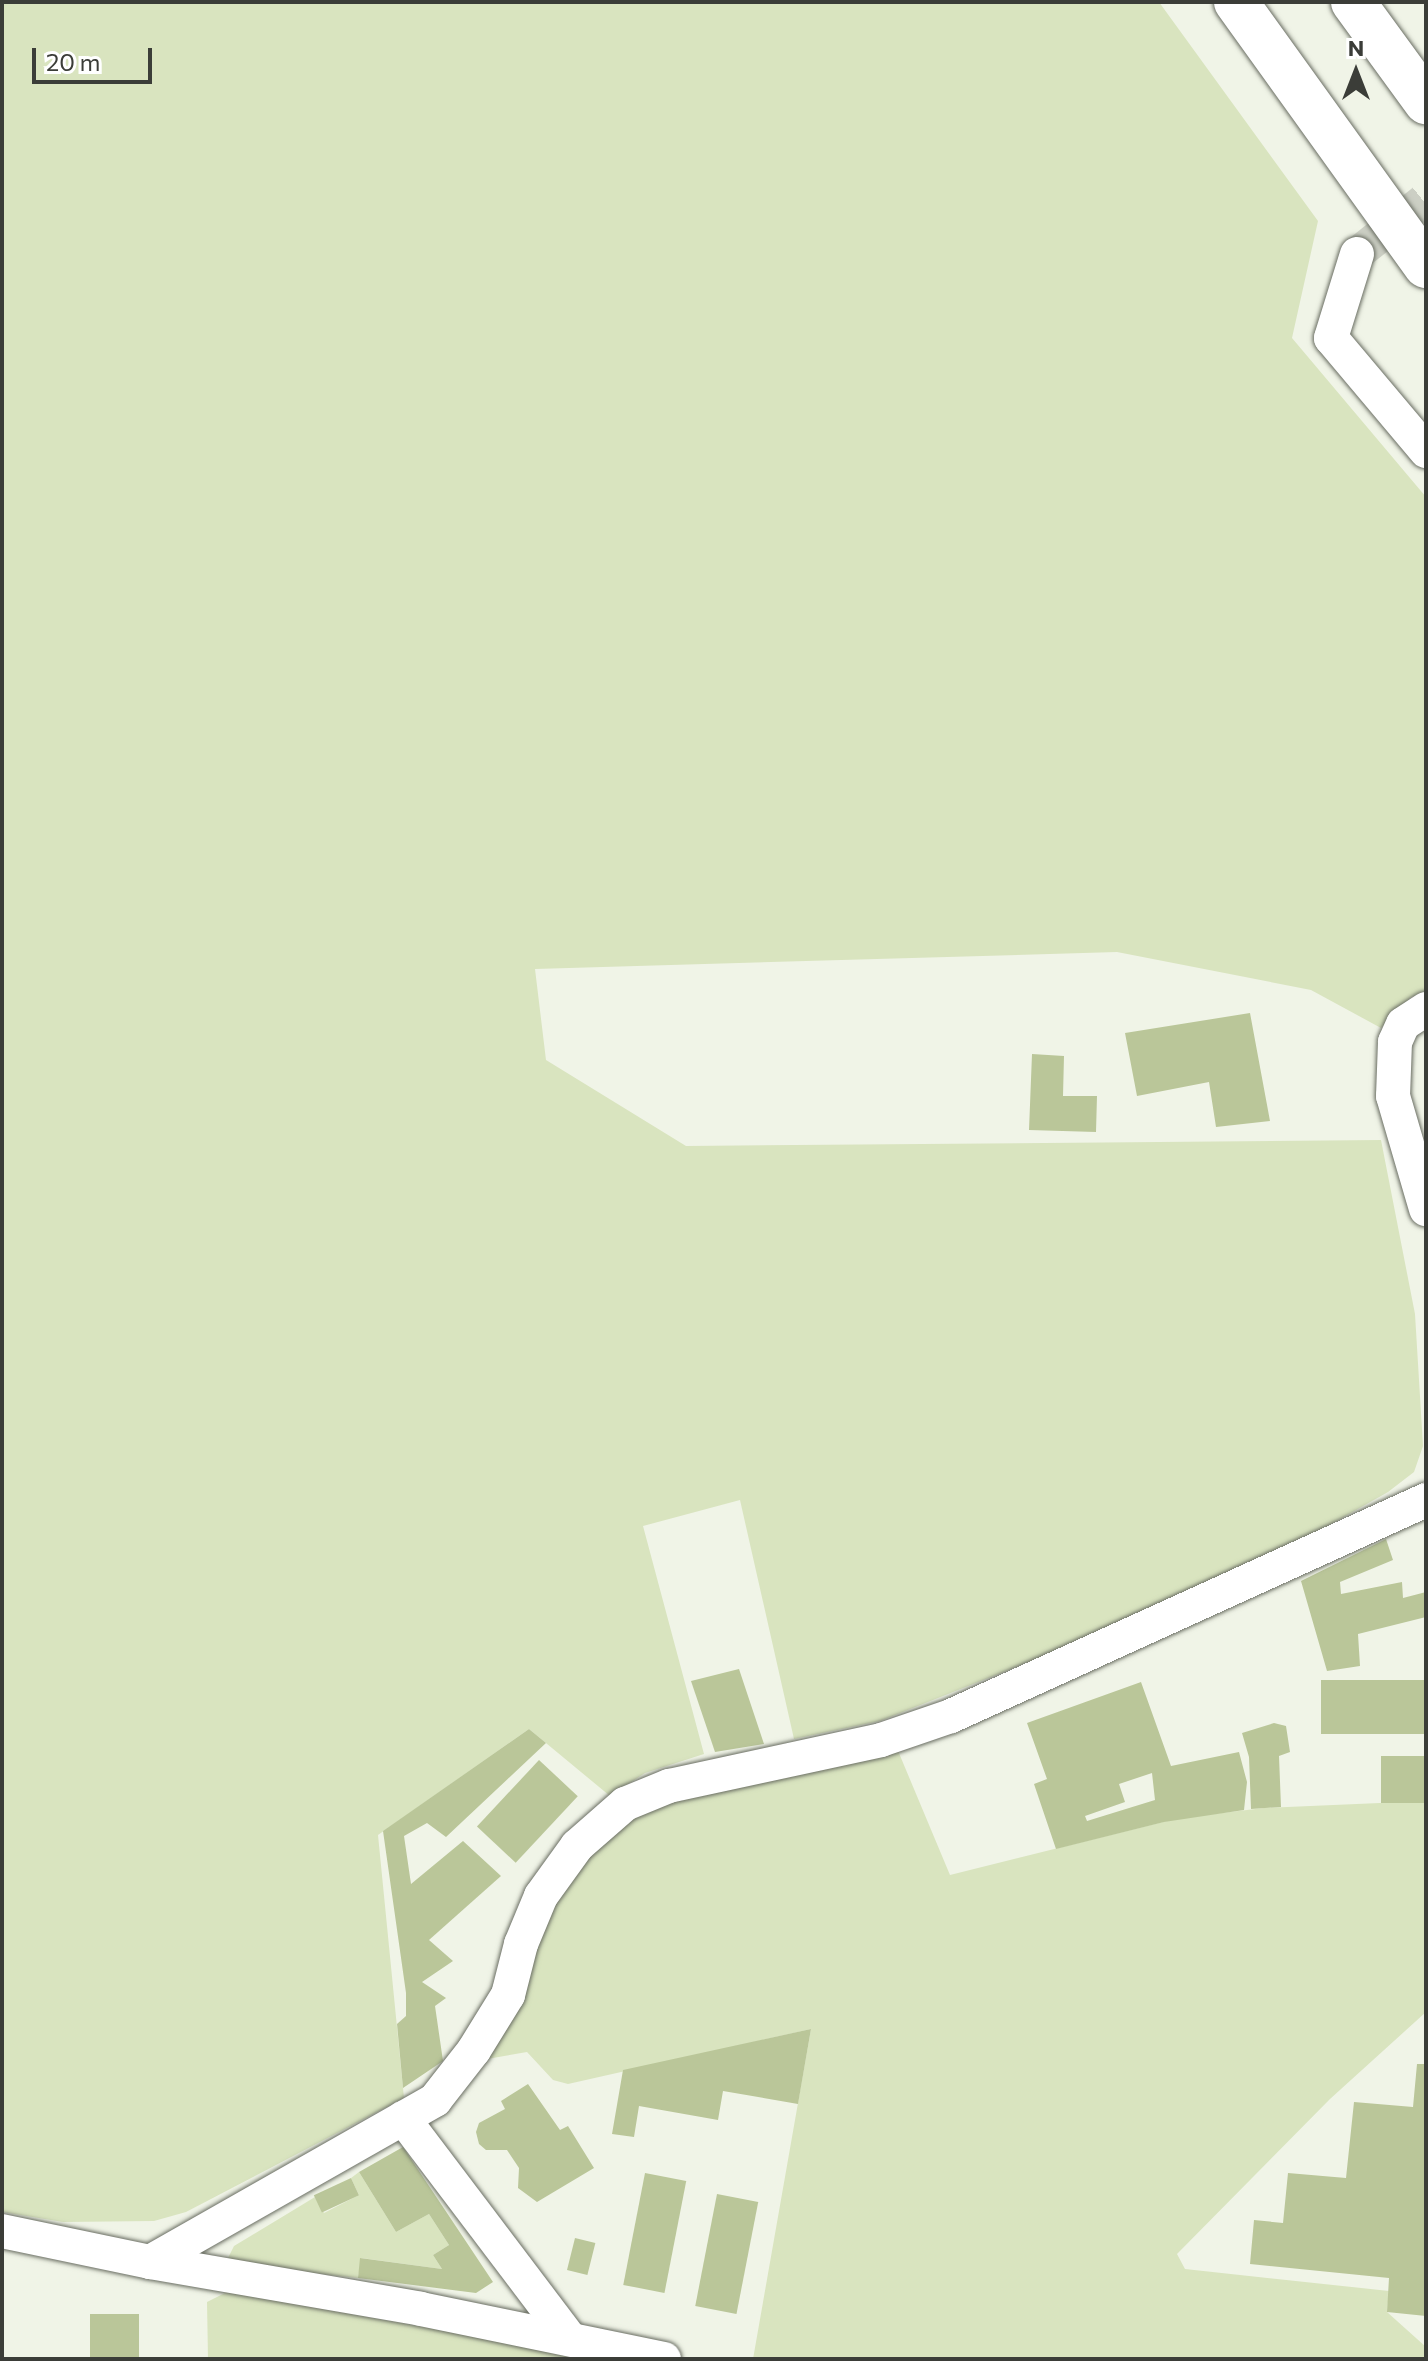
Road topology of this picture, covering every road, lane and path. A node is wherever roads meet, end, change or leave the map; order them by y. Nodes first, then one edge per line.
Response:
1 (1236, 2) edge
2 (1353, 2) edge
3 (1426, 102) edge
4 (1357, 254) tunnel mouth
5 (1426, 266) edge
6 (1426, 451) edge
7 (1426, 1009) edge
8 (1426, 1209) edge
9 (1426, 1500) edge
10 (403, 2118) junction
11 (2, 2231) edge
12 (150, 2262) junction
13 (570, 2339) junction
14 (664, 2359) edge

1 - 5 highway
2 - 3 highway
4 - 6 street
7 - 8 street
9 - 10 street
10 - 12 street
10 - 13 street
11 - 12 street
12 - 13 street
13 - 14 street

